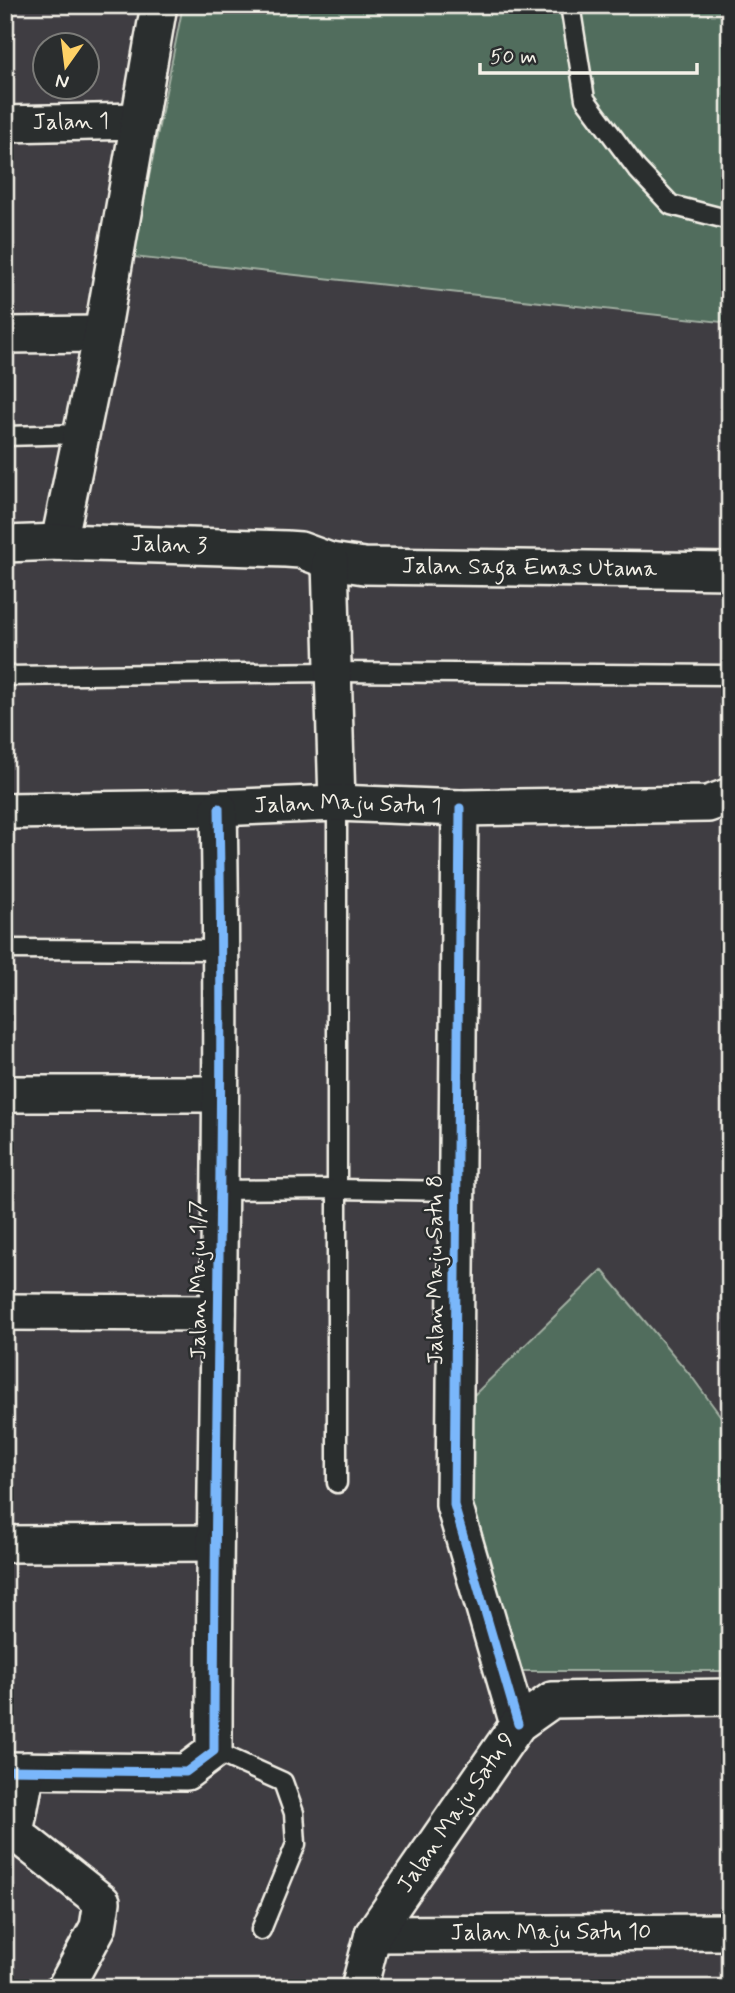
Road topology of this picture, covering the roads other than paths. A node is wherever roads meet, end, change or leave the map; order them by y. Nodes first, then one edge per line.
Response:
1 (159, 5) edge
2 (570, 5) edge
3 (138, 121) junction
4 (5, 124) edge
5 (730, 220) edge
6 (102, 334) junction
7 (5, 335) edge
8 (82, 434) junction
9 (5, 436) edge
10 (59, 542) junction
11 (5, 544) edge
12 (330, 561) junction
13 (730, 571) edge
14 (333, 672) junction
15 (730, 675) edge
16 (5, 676) edge
17 (730, 796) edge
18 (337, 803) junction
19 (219, 808) junction
20 (460, 808) junction
21 (5, 811) edge
22 (5, 949) edge
23 (222, 950) junction
24 (5, 1094) edge
25 (220, 1094) junction
26 (337, 1189) junction
27 (218, 1190) junction
28 (455, 1191) junction
29 (5, 1312) edge
30 (218, 1313) junction
31 (337, 1483) dead end
32 (5, 1544) edge
33 (214, 1544) junction
34 (730, 1697) edge
35 (518, 1724) junction
36 (214, 1751) junction
37 (16, 1770) edge
38 (10, 1832) edge
39 (261, 1930) dead end
40 (730, 1932) edge
41 (373, 1934) junction
42 (65, 1988) edge
43 (359, 1988) edge

1 - 3 street
2 - 5 lane
3 - 4 street, Jalan 1
3 - 6 street
6 - 7 street
6 - 8 street
8 - 9 lane
8 - 10 street
10 - 11 street, Jalan 3
10 - 12 street, Jalan 3
12 - 13 street, Jalan Saga Emas Utama
12 - 14 street
14 - 15 lane
14 - 16 lane
14 - 18 street
17 - 20 street, Jalan Maju Satu 1
18 - 19 street, Jalan Maju Satu 1
18 - 20 street, Jalan Maju Satu 1
18 - 26 lane
19 - 21 street, Jalan Maju Satu 1
19 - 23 street, Jalan Maju 1/7
20 - 28 street, Jalan Maju Satu 8
22 - 23 lane
23 - 25 street, Jalan Maju 1/7
24 - 25 street
25 - 27 street, Jalan Maju 1/7
26 - 27 lane
26 - 28 lane
26 - 31 lane
27 - 30 street, Jalan Maju 1/7
28 - 35 street, Jalan Maju Satu 8
29 - 30 street
30 - 33 street, Jalan Maju 1/7
32 - 33 street
33 - 36 street, Jalan Maju 1/7
34 - 35 street, Jalan Maju Satu 9
35 - 41 street, Jalan Maju Satu 9
36 - 37 street
36 - 39 lane
37 - 38 street
38 - 42 street
40 - 41 street, Jalan Maju Satu 10
41 - 43 street, Jalan Maju Satu 9

